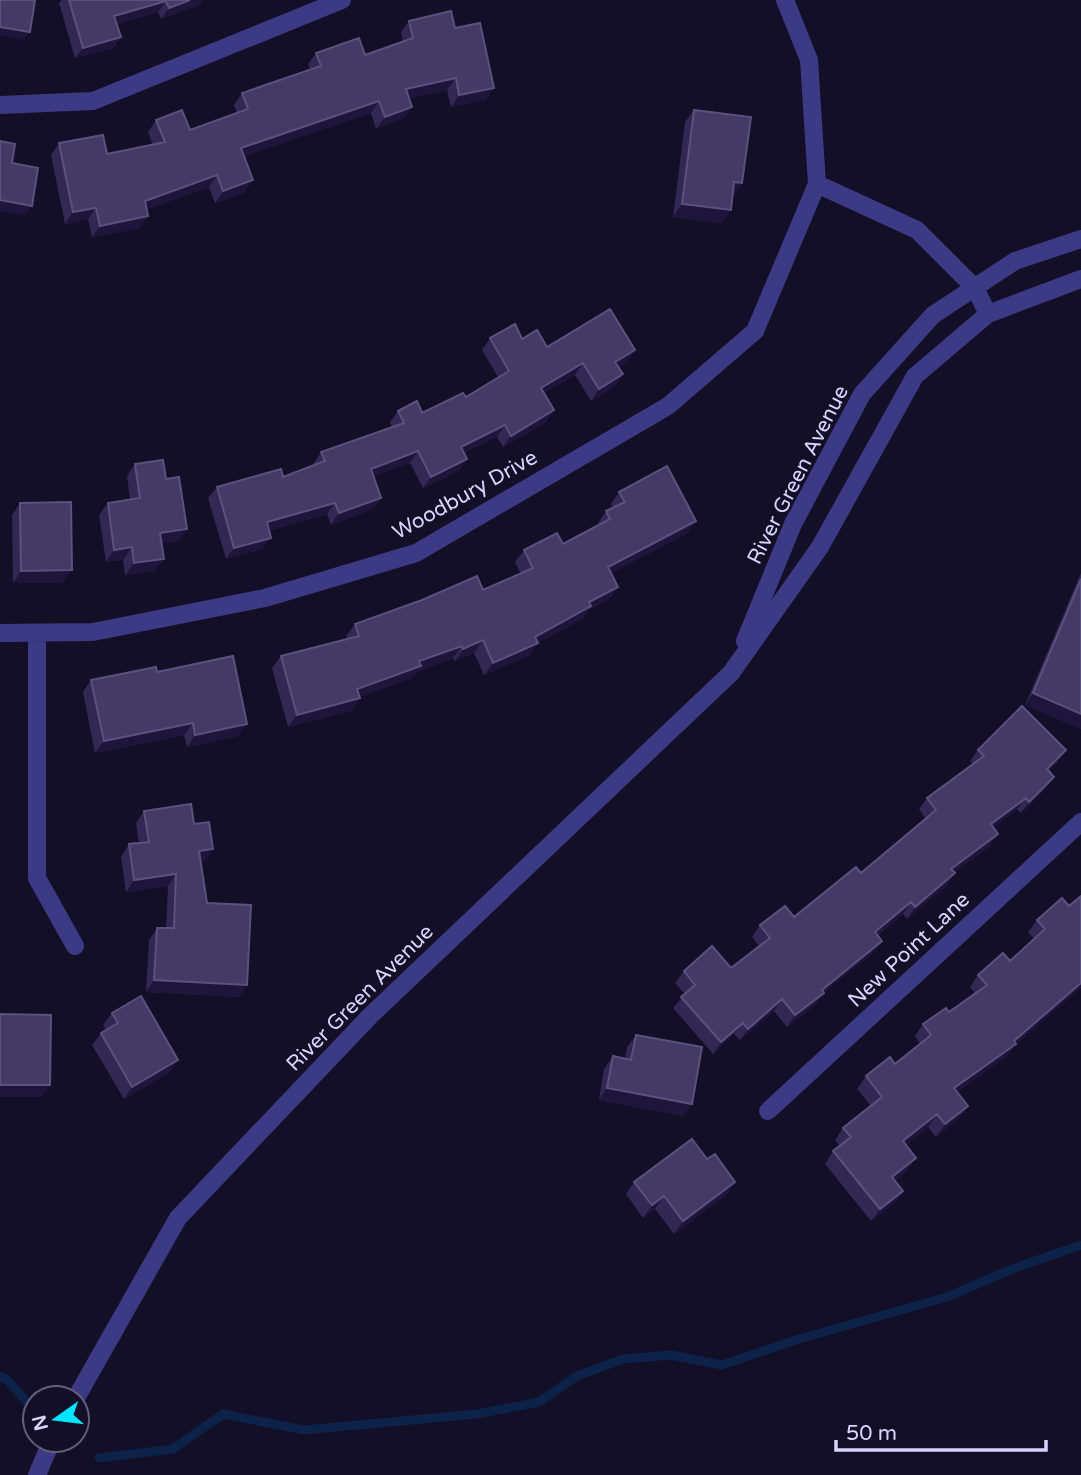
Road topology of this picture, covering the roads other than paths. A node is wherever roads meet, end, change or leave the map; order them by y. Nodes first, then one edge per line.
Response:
1 (342, 0) edge
2 (785, 0) edge
3 (0, 105) edge
4 (817, 184) junction
5 (1081, 239) edge
6 (1081, 279) edge
7 (975, 288) junction
8 (988, 314) junction
9 (0, 633) edge
10 (37, 633) junction
11 (731, 673) junction
12 (1081, 822) edge
13 (75, 946) dead end
14 (768, 1111) dead end
15 (84, 1384) edge
16 (46, 1454) edge
17 (37, 1475) edge

1 - 3 street
2 - 4 street
4 - 7 street
4 - 10 street, Woodbury Drive
5 - 7 street, River Green Avenue
6 - 8 street, River Green Avenue
7 - 8 street
7 - 11 street, River Green Avenue
8 - 11 street, River Green Avenue
9 - 10 street, Woodbury Drive
10 - 13 street
11 - 15 street, River Green Avenue
12 - 14 street, New Point Lane
16 - 17 street

